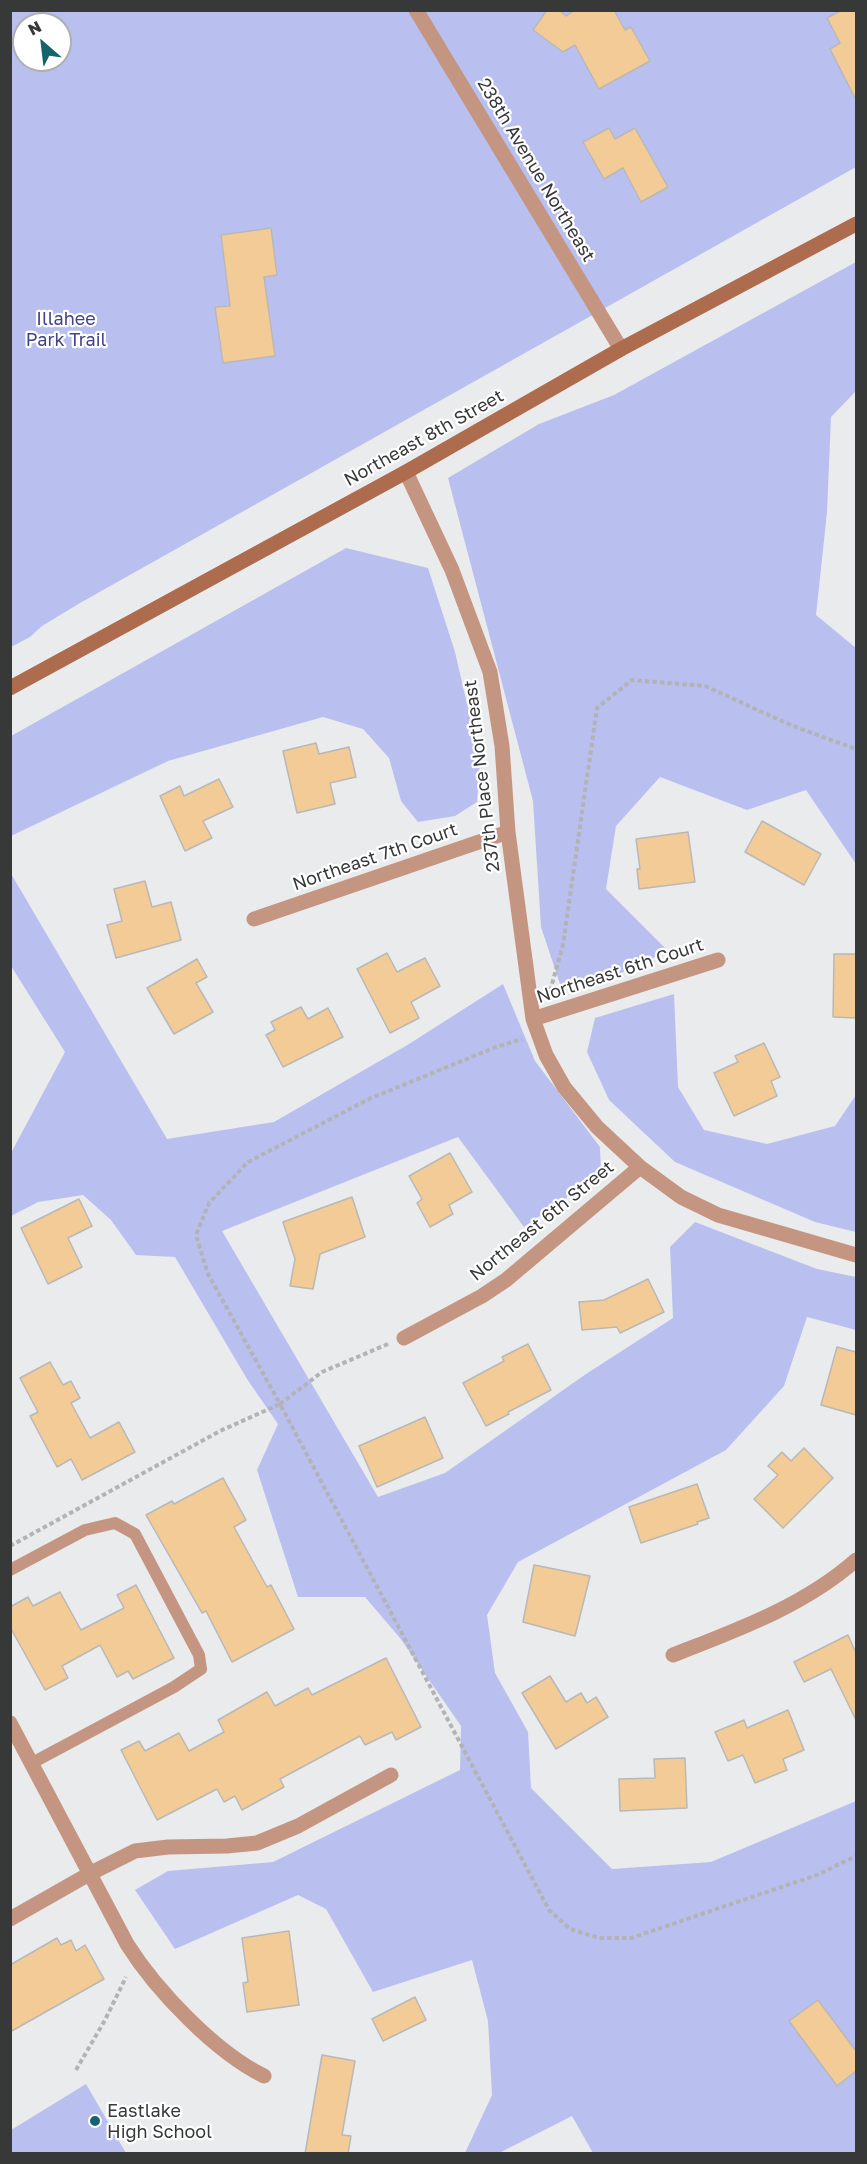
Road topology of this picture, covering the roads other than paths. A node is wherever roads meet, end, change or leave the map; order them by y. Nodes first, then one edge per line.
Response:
1 (416, 10) edge
2 (856, 224) edge
3 (621, 349) junction
4 (406, 472) junction
5 (10, 687) edge
6 (508, 832) junction
7 (254, 919) dead end
8 (718, 960) dead end
9 (536, 1026) junction
10 (640, 1167) junction
11 (856, 1255) edge
12 (404, 1338) road end
13 (856, 1560) edge
14 (10, 1570) edge
15 (673, 1655) dead end
16 (10, 1723) edge
17 (32, 1763) junction
18 (391, 1775) dead end
19 (90, 1873) junction
20 (10, 1919) edge
21 (264, 2076) dead end

1 - 3 street, 238th Avenue Northeast
2 - 3 street, Northeast 8th Street
3 - 4 street, Northeast 8th Street
4 - 5 street, Northeast 8th Street
4 - 6 street, 237th Place Northeast
6 - 7 street, Northeast 7th Court
6 - 9 street, 237th Place Northeast
8 - 9 street, Northeast 6th Court
9 - 10 street, 237th Place Northeast
10 - 11 street, 237th Place Northeast
10 - 12 street, Northeast 6th Street
13 - 15 street
14 - 17 lane
16 - 17 street
17 - 19 street
18 - 19 street
19 - 20 street
19 - 21 street

